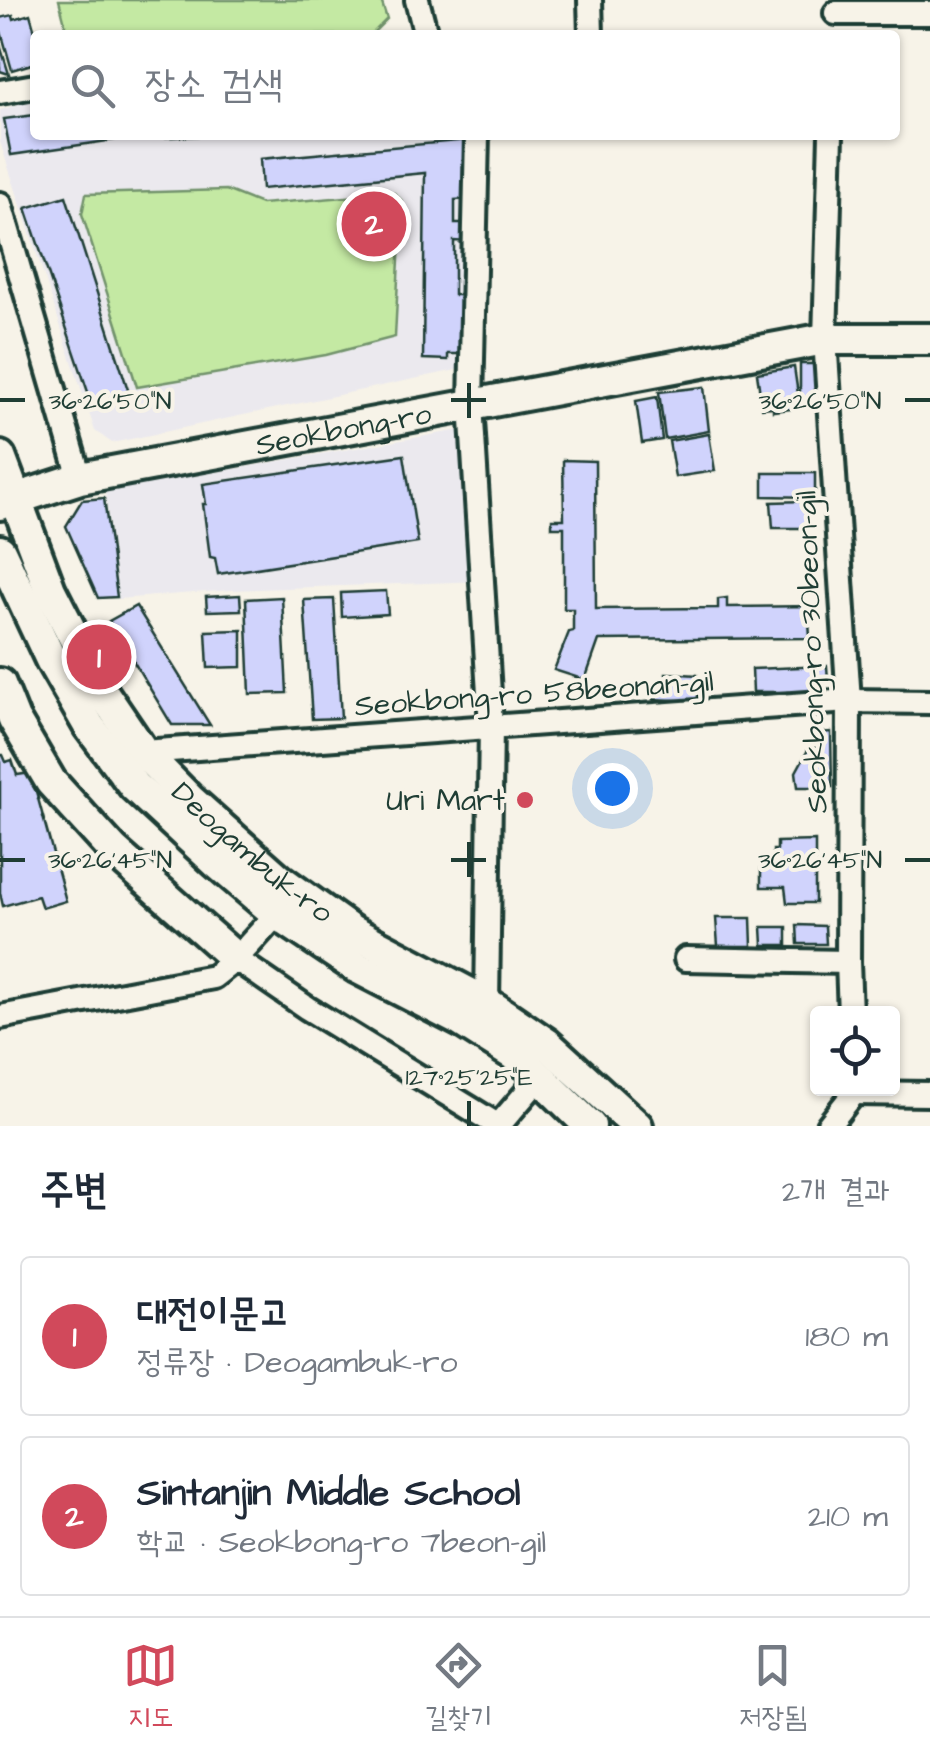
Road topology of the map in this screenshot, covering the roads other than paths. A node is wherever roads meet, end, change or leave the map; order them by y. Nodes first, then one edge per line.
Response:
1 (417, 0) edge
2 (590, 0) edge
3 (930, 13) edge
4 (835, 16) edge
5 (425, 30) edge
6 (591, 30) edge
7 (30, 87) edge
8 (0, 92) edge
9 (476, 140) edge
10 (832, 140) edge
11 (0, 204) edge
12 (825, 339) junction
13 (930, 339) edge
14 (472, 404) junction
15 (0, 457) edge
16 (80, 478) junction
17 (8, 501) edge
18 (0, 551) edge
19 (0, 684) edge
20 (849, 701) junction
21 (930, 702) edge
22 (492, 726) junction
23 (143, 752) junction
24 (277, 914) junction
25 (236, 959) junction
26 (686, 959) dead end
27 (848, 962) junction
28 (487, 1003) junction
29 (850, 1006) edge
30 (0, 1017) edge
31 (540, 1077) junction
32 (900, 1093) edge
33 (930, 1094) edge
34 (850, 1096) edge
35 (498, 1126) edge
36 (590, 1126) edge
37 (637, 1126) edge
38 (828, 1126) edge

1 - 5 street
2 - 6 street
3 - 4 street
7 - 8 street
9 - 14 street
10 - 12 street, Seokbong-ro 30beon-gil
11 - 16 street
12 - 13 street, Seokbong-ro
12 - 14 street, Seokbong-ro
12 - 20 street, Seokbong-ro 30beon-gil
14 - 16 street, Seokbong-ro
14 - 22 street
15 - 17 street, Deogambuk-ro
16 - 17 street, Seokbong-ro
17 - 23 street, Deogambuk-ro
18 - 24 street, Deogambuk-ro
19 - 25 street
20 - 21 street, Seokbong-ro 58beonan-gil
20 - 22 street, Seokbong-ro 58beonan-gil
20 - 27 street, Seokbong-ro 30beon-gil
22 - 23 street, Seokbong-ro 58beonan-gil
22 - 28 street
23 - 28 street, Deogambuk-ro
24 - 25 street
24 - 31 street, Deogambuk-ro
25 - 30 street
25 - 35 street
26 - 27 street
27 - 29 street, Seokbong-ro 30beon-gil
28 - 37 street, Deogambuk-ro
31 - 35 street
31 - 36 street, Deogambuk-ro
32 - 33 street
34 - 38 street

